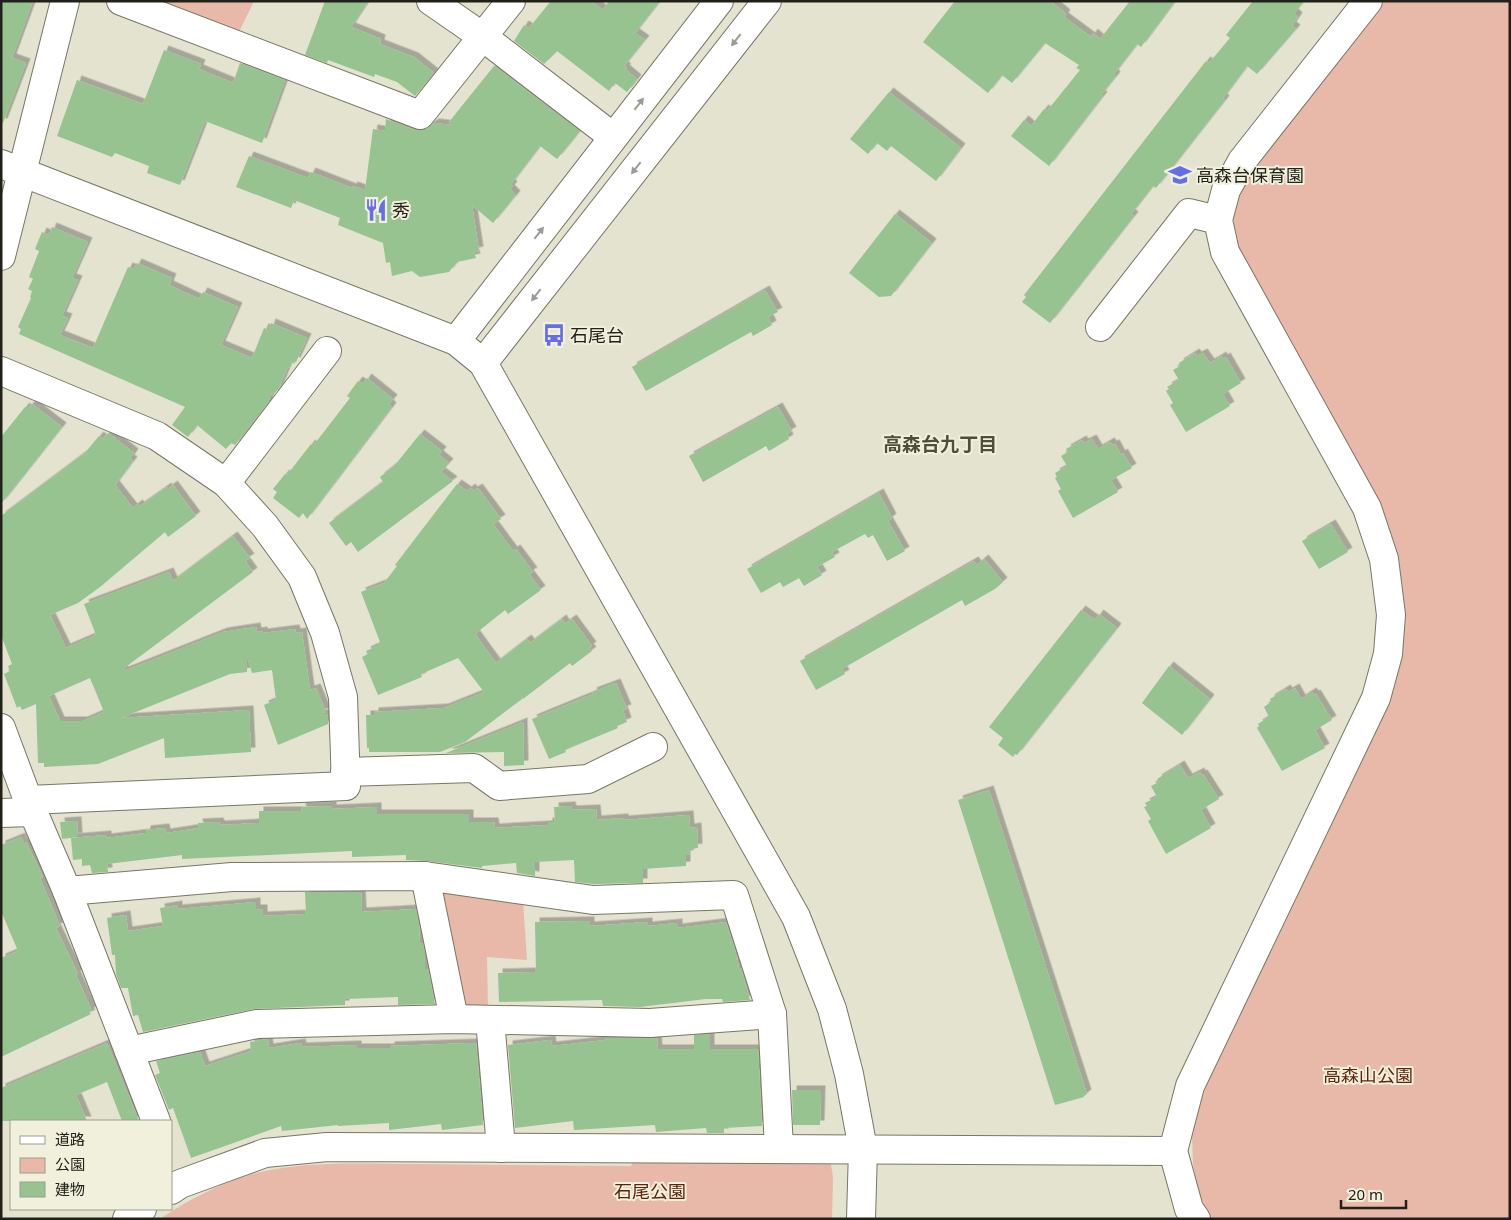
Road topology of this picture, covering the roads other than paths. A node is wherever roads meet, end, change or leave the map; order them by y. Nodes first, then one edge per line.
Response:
1 (65, 1) edge
2 (121, 1) edge
3 (431, 1) edge
4 (511, 1) edge
5 (719, 1) edge
6 (766, 1) edge
7 (1368, 1) edge
8 (483, 36) junction
9 (613, 137) junction
10 (12, 168) edge
11 (1218, 220) junction
12 (1, 256) edge
13 (1100, 327) dead end
14 (456, 341) junction
15 (327, 351) dead end
16 (483, 363) junction
17 (1, 370) edge
18 (226, 483) junction
19 (1, 728) edge
20 (653, 747) dead end
21 (345, 772) junction
22 (31, 806) junction
23 (1, 813) edge
24 (426, 876) junction
25 (67, 891) junction
26 (772, 1014) junction
27 (454, 1019) junction
28 (490, 1020) junction
29 (129, 1052) junction
30 (156, 1120) edge
31 (501, 1148) junction
32 (780, 1148) junction
33 (862, 1149) junction
34 (1173, 1151) junction
35 (174, 1179) edge
36 (140, 1210) edge
37 (127, 1219) edge
38 (861, 1219) edge
39 (1196, 1219) edge

1 - 10 street
2 - 8 street
3 - 8 street
4 - 8 street
9 -> 5 street
6 -> 16 street
7 - 11 street
8 - 9 street
14 -> 9 street
10 - 12 street
10 - 14 street
11 - 13 street
11 - 34 street
14 - 16 street
15 - 18 street
16 - 33 street
17 - 18 street
18 - 21 street
19 - 22 street
20 - 21 street
21 - 22 street
22 - 23 street
22 - 25 street
24 - 25 street
24 - 26 street
24 - 27 street
25 - 29 street
26 - 28 street
26 - 32 street
27 - 28 street
27 - 29 street
28 - 31 street
29 - 30 street
31 - 32 street
31 - 35 street
32 - 33 street
33 - 34 street
33 - 38 street
34 - 39 street
36 - 37 street

